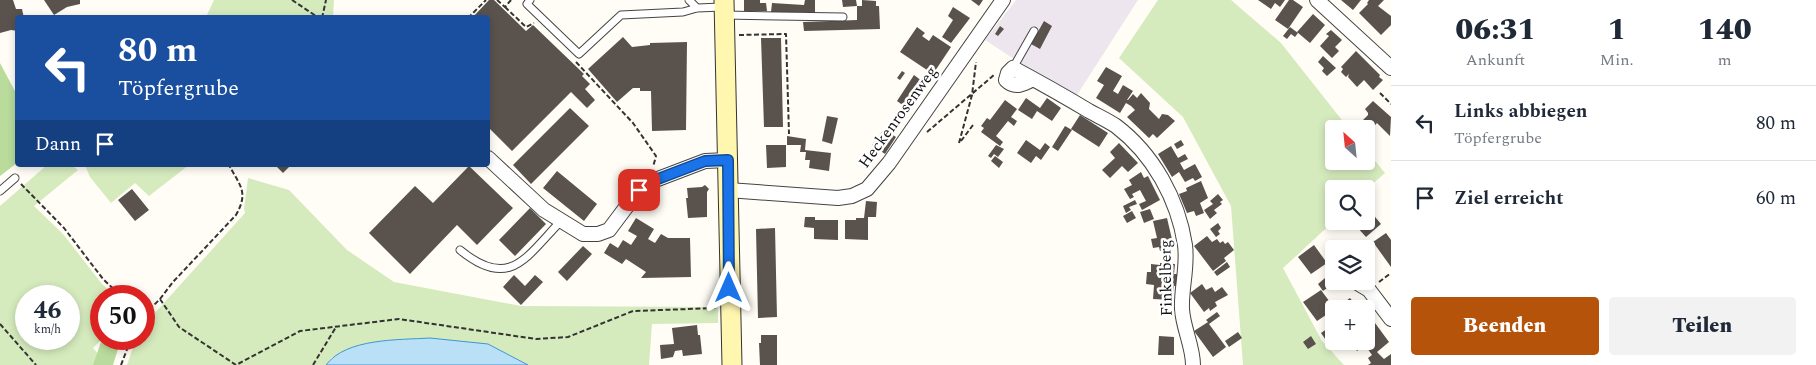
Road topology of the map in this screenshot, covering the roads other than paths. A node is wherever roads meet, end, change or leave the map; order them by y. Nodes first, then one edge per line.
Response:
1 (530, 0) edge
2 (689, 0) edge
3 (1003, 0) edge
4 (1317, 0) edge
5 (724, 7) edge
6 (697, 8) junction
7 (842, 16) dead end
8 (1034, 32) dead end
9 (1013, 68) joint
10 (1391, 68) edge
11 (490, 160) edge
12 (728, 160) junction
13 (15, 178) road end
14 (728, 190) junction
15 (0, 191) edge
16 (561, 221) junction
17 (460, 250) dead end
18 (1369, 290) edge
19 (1391, 319) edge
20 (732, 365) edge
21 (1193, 365) edge

1 - 6 lane
2 - 6 lane
3 - 14 street, Heckenrosenweg
4 - 10 street
5 - 6 lane
5 - 7 lane
5 - 12 main road
8 - 9 lane
9 - 21 street, Finkelberg
11 - 16 street
12 - 14 main road
12 - 16 street
13 - 15 lane
14 - 20 main road
16 - 17 lane
18 - 19 street

